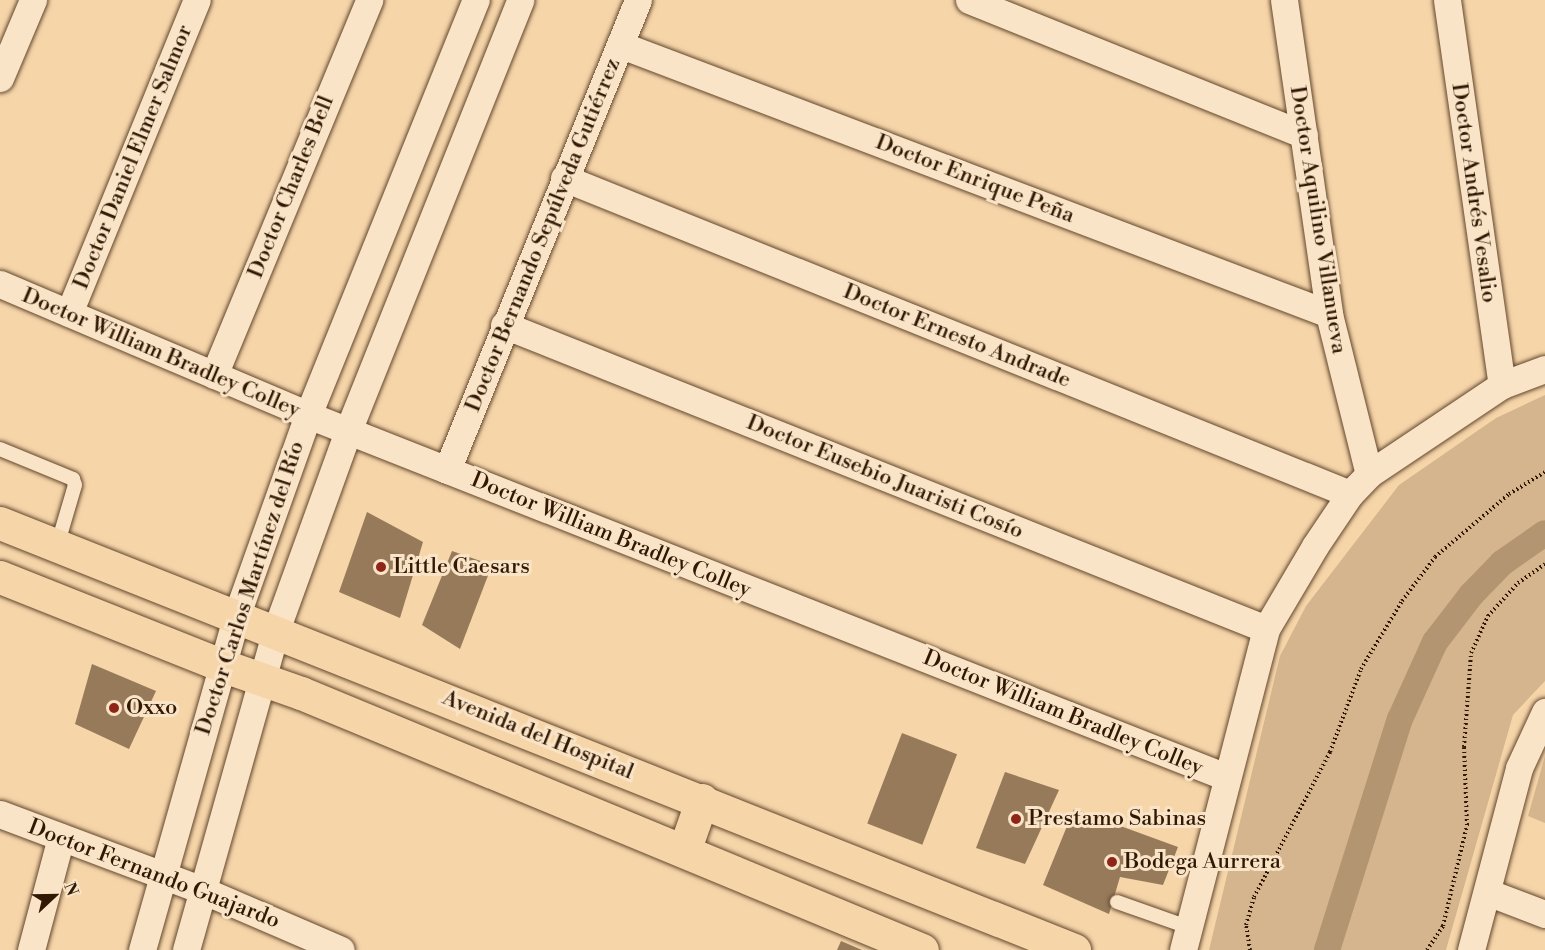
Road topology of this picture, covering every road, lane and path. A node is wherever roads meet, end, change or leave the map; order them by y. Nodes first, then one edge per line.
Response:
1 (33, 0) edge
2 (197, 0) edge
3 (369, 0) edge
4 (476, 0) edge
5 (520, 0) edge
6 (638, 0) edge
7 (969, 0) edge
8 (1284, 0) edge
9 (1447, 0) edge
10 (621, 45) junction
11 (0, 78) edge
12 (1304, 135) junction
13 (564, 178) junction
14 (0, 284) edge
15 (69, 313) junction
16 (1329, 314) junction
17 (504, 324) junction
18 (1545, 369) edge
19 (214, 375) junction
20 (1502, 385) junction
21 (308, 415) junction
22 (348, 431) junction
23 (0, 449) edge
24 (447, 470) junction
25 (1545, 472) edge
26 (1369, 474) junction
27 (1350, 494) junction
28 (0, 524) edge
29 (57, 546) junction
30 (1545, 564) edge
31 (0, 578) edge
32 (236, 617) junction
33 (1266, 629) junction
34 (275, 633) junction
35 (220, 665) junction
36 (262, 680) junction
37 (1545, 712) edge
38 (1226, 777) junction
39 (702, 800) junction
40 (0, 814) edge
41 (60, 837) junction
42 (684, 851) junction
43 (162, 875) junction
44 (202, 890) junction
45 (1487, 891) junction
46 (1117, 902) dead end
47 (1545, 914) edge
48 (1186, 939) edge
49 (291, 940) edge
50 (31, 950) edge
51 (142, 950) edge
52 (186, 950) edge
53 (341, 950) edge
54 (922, 950) edge
55 (1074, 950) edge
56 (1250, 950) edge
57 (1427, 950) edge
58 (1471, 950) edge

1 - 11 street
2 - 15 street, Doctor Daniel Elmer Salmor
3 - 19 street, Doctor Charles Bell
4 - 21 street, Doctor Carlos Martínez del Río
5 - 22 street, Doctor Carlos Martínez del Río
6 - 10 street, Doctor Bernando Sepúlveda Gutiérrez
7 - 12 street
8 - 12 street, Doctor Aquilino Villanueva
9 - 20 street, Doctor Andrés Vesalio
10 - 13 street, Doctor Bernando Sepúlveda Gutiérrez
10 - 16 street, Doctor Enrique Peña
12 - 16 street, Doctor Aquilino Villanueva
13 - 17 street, Doctor Bernando Sepúlveda Gutiérrez
13 - 27 street, Doctor Ernesto Andrade
14 - 15 street, Doctor William Bradley Colley
15 - 19 street, Doctor William Bradley Colley
16 - 26 street, Doctor Aquilino Villanueva
17 - 24 street, Doctor Bernando Sepúlveda Gutiérrez
17 - 33 street, Doctor Eusebio Juaristi Cosío
18 - 20 street
19 - 21 street, Doctor William Bradley Colley
20 - 26 street
21 - 22 street, Doctor William Bradley Colley
21 - 32 street, Doctor Carlos Martínez del Río
22 - 24 street, Doctor William Bradley Colley
22 - 34 street, Doctor Carlos Martínez del Río
23 - 29 lane
24 - 38 street, Doctor William Bradley Colley
25 - 56 path
26 - 27 street
27 - 33 street
28 - 29 main road, Avenida del Hospital
29 - 32 main road, Avenida del Hospital
30 - 57 path
31 - 35 main road
32 - 34 main road, Avenida del Hospital
32 - 35 street, Doctor Carlos Martínez del Río
33 - 38 street
34 - 36 street, Doctor Carlos Martínez del Río
34 - 39 main road, Avenida del Hospital
35 - 36 main road
35 - 43 street, Doctor Carlos Martínez del Río
36 - 42 main road
36 - 44 street, Doctor Carlos Martínez del Río
37 - 45 street
38 - 48 street
39 - 42 main road
39 - 55 main road, Avenida del Hospital
40 - 41 street, Doctor Fernando Guajardo
41 - 43 street, Doctor Fernando Guajardo
41 - 50 street
42 - 54 main road
43 - 44 street, Doctor Fernando Guajardo
43 - 51 street, Doctor Carlos Martínez del Río
44 - 49 street, Doctor Fernando Guajardo
44 - 52 street, Doctor Carlos Martínez del Río
45 - 47 street
45 - 58 street
46 - 48 lane
49 - 53 street, Doctor Fernando Guajardo

